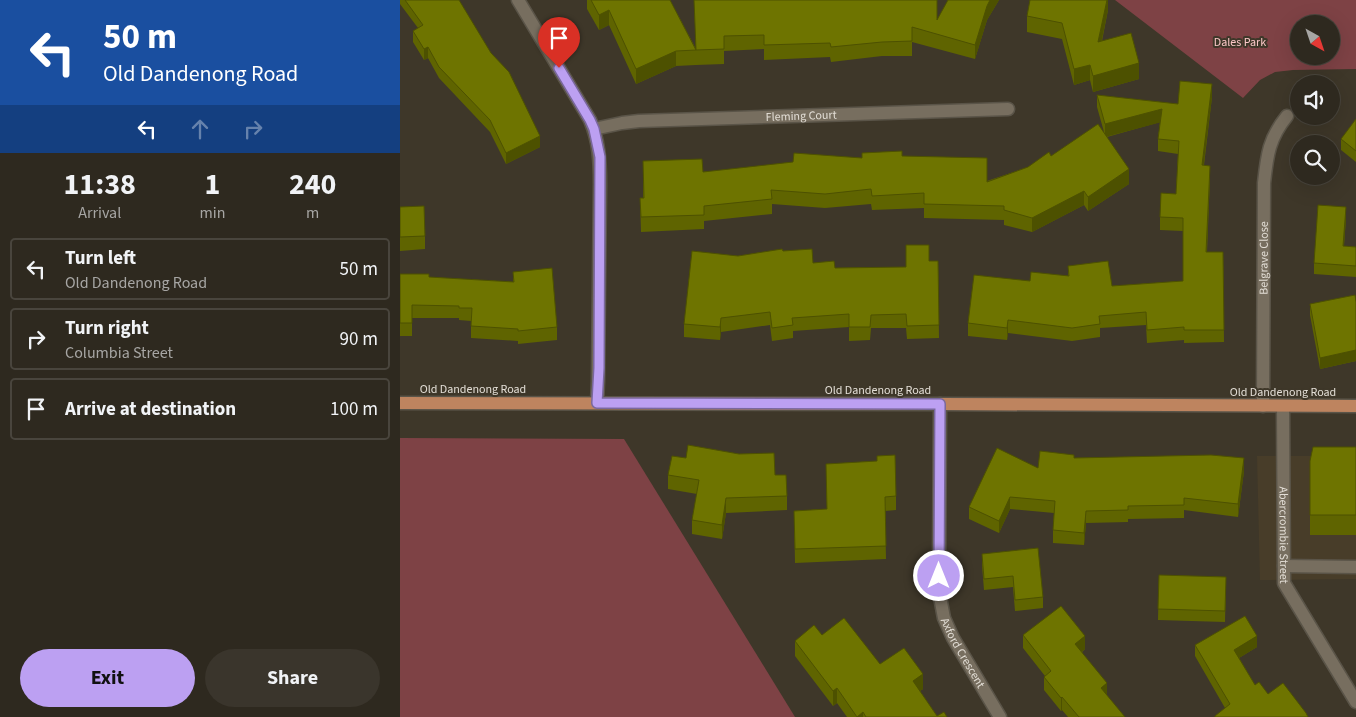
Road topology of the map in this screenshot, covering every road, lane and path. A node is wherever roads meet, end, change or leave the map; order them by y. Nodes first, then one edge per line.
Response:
1 (518, 0) edge
2 (1008, 109) dead end
3 (1287, 116) dead end
4 (594, 129) junction
5 (400, 403) edge
6 (597, 403) junction
7 (940, 404) junction
8 (1263, 406) junction
9 (1283, 406) junction
10 (1356, 406) edge
11 (1284, 566) junction
12 (1356, 567) edge
13 (1356, 702) edge
14 (1000, 717) edge

1 - 4 street
2 - 4 street, Fleming Court
3 - 8 street, Belgrave Close
4 - 6 street
5 - 6 main road, Old Dandenong Road
6 - 7 main road, Old Dandenong Road
7 - 8 main road, Old Dandenong Road
7 - 14 street, Axford Crescent
8 - 9 main road, Old Dandenong Road
9 - 10 main road, Old Dandenong Road
9 - 11 street, Abercrombie Street
11 - 12 street
11 - 13 street, Abercrombie Street

